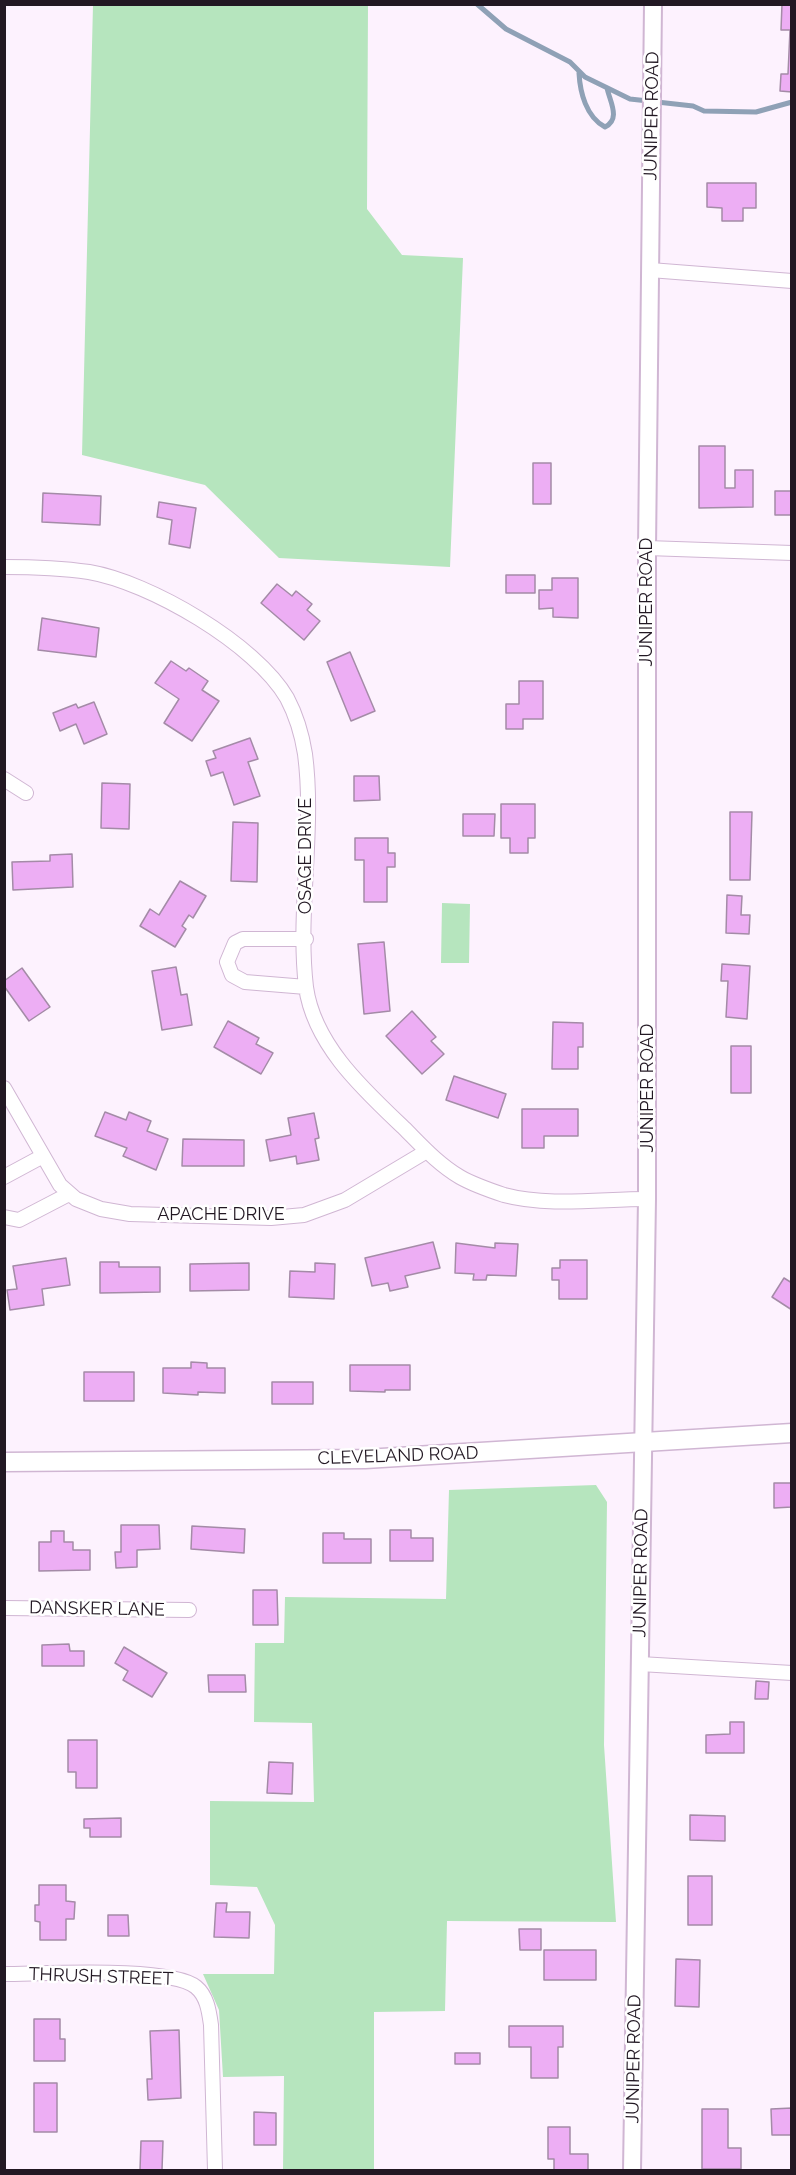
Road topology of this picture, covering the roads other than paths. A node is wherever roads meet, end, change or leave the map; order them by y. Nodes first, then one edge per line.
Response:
1 (653, 4) edge
2 (650, 270) junction
3 (792, 281) edge
4 (647, 548) junction
5 (792, 553) edge
6 (4, 567) edge
7 (4, 779) edge
8 (26, 793) dead end
9 (306, 939) junction
10 (306, 987) junction
11 (4, 1088) edge
12 (427, 1151) junction
13 (42, 1156) junction
14 (4, 1177) edge
15 (69, 1194) junction
16 (647, 1199) junction
17 (4, 1217) edge
18 (792, 1433) edge
19 (643, 1443) junction
20 (4, 1462) edge
21 (4, 1608) edge
22 (189, 1610) dead end
23 (640, 1664) junction
24 (792, 1673) edge
25 (4, 1974) edge
26 (215, 2170) edge
27 (632, 2170) edge

1 - 2 street, JUNIPER ROAD
2 - 3 street
2 - 4 street, JUNIPER ROAD
4 - 5 street
4 - 16 street, JUNIPER ROAD
6 - 9 street, OSAGE DRIVE
7 - 8 street
9 - 10 street, OSAGE DRIVE
9 - 10 street
10 - 12 street, OSAGE DRIVE
11 - 13 street, APACHE DRIVE
12 - 15 street, APACHE DRIVE
12 - 16 street
13 - 14 street
13 - 15 street, APACHE DRIVE
15 - 17 street
16 - 19 street, JUNIPER ROAD
18 - 19 main road, CLEVELAND ROAD
19 - 20 main road, CLEVELAND ROAD
19 - 23 street, JUNIPER ROAD
21 - 22 street, DANSKER LANE
23 - 24 street
23 - 27 street, JUNIPER ROAD
25 - 26 street, THRUSH STREET

